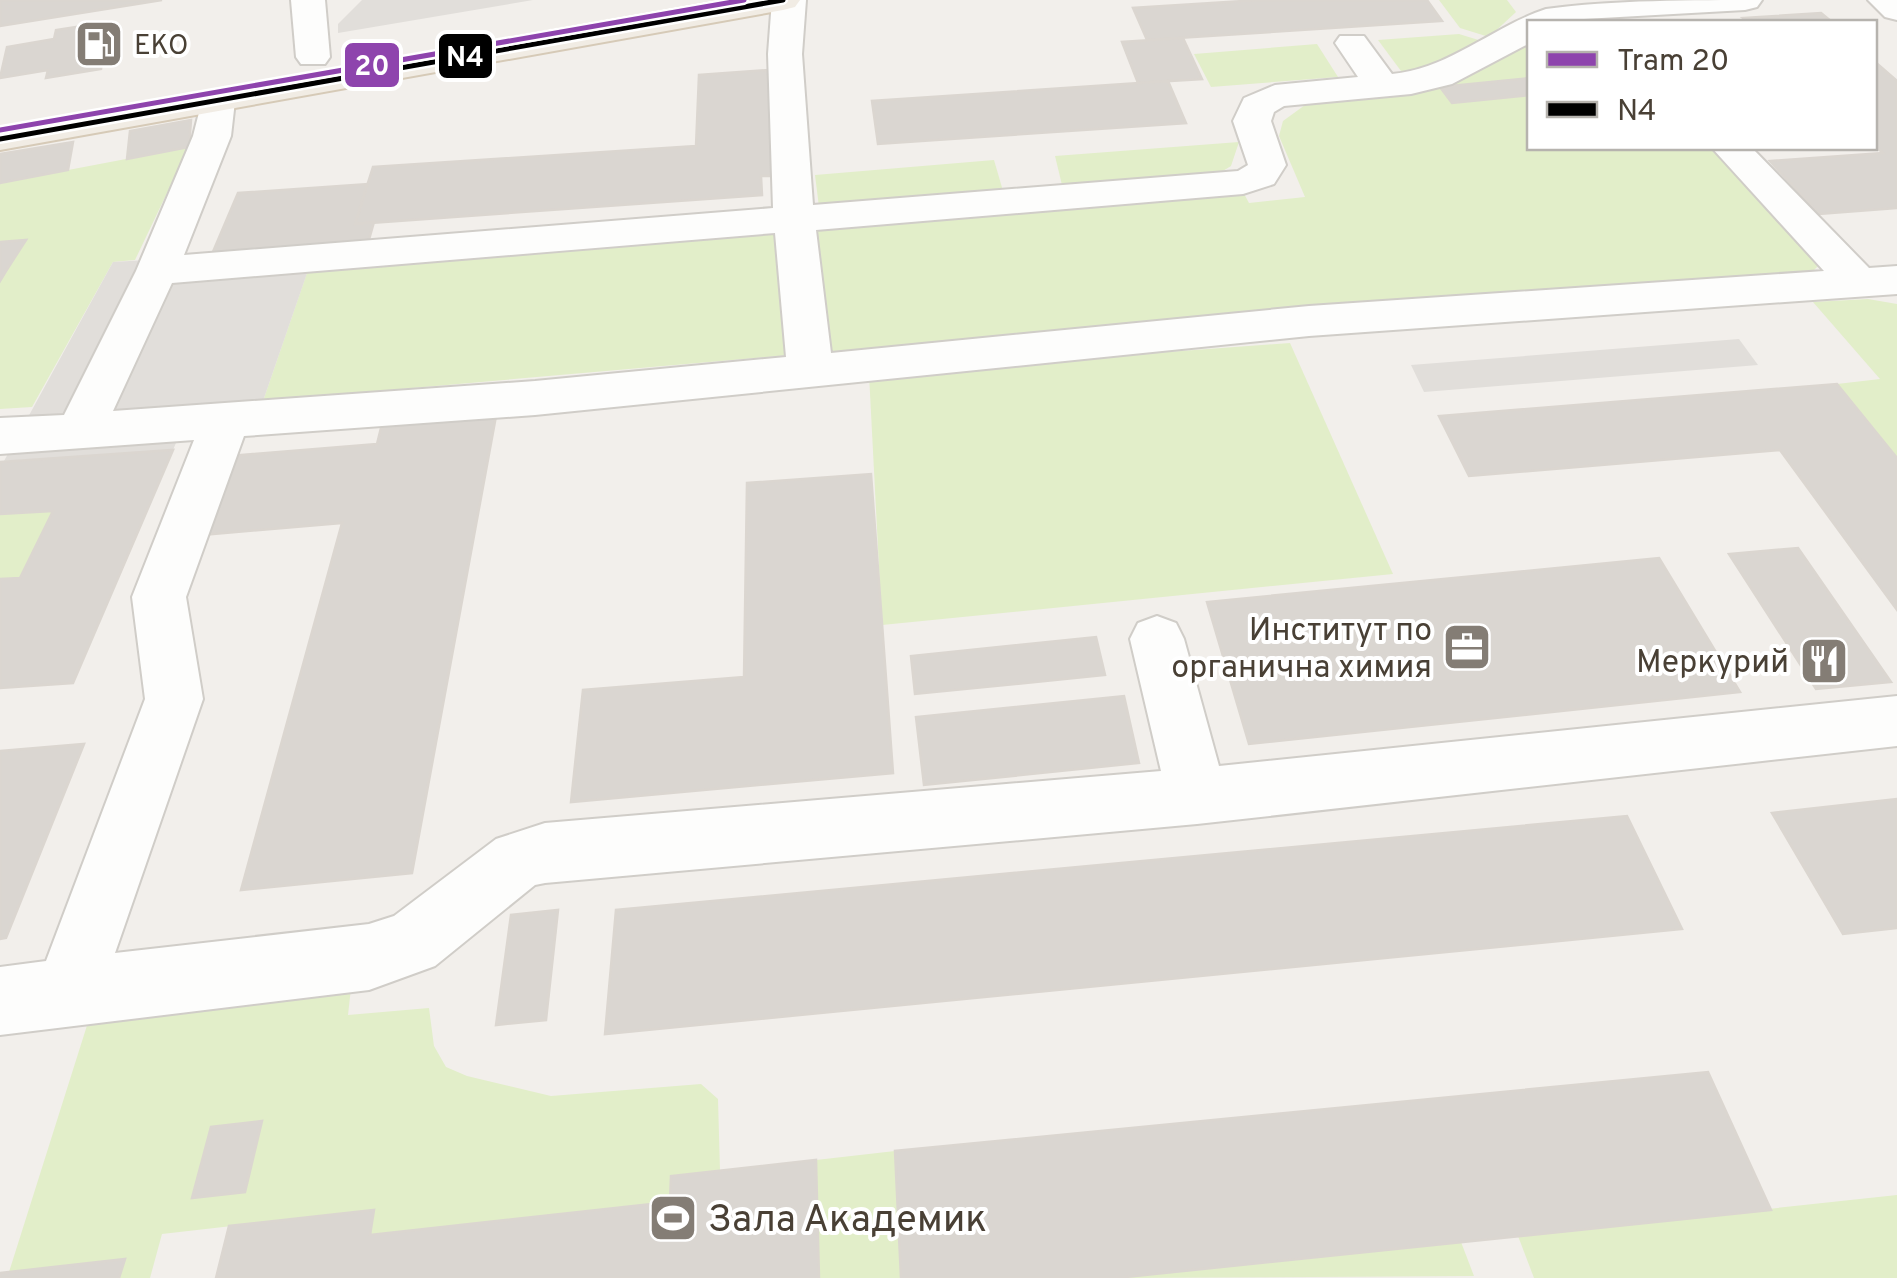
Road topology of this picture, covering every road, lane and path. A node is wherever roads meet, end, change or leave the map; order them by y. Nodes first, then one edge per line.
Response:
1 (308, 0) edge
2 (644, 0) edge
3 (786, 0) edge
4 (1745, 0) edge
5 (1884, 0) edge
6 (1897, 10) edge
7 (1543, 16) edge
8 (1527, 25) edge
9 (1352, 42) dead end
10 (313, 58) junction
11 (1382, 86) junction
12 (216, 101) junction
13 (0, 109) edge
14 (0, 140) edge
15 (1732, 150) edge
16 (794, 219) junction
17 (157, 271) junction
18 (1878, 281) edge
19 (810, 370) junction
20 (225, 424) junction
21 (80, 431) junction
22 (0, 436) edge
23 (1157, 638) dead end
24 (1897, 720) edge
25 (1197, 796) junction
26 (68, 992) junction
27 (0, 1002) edge

1 - 10 street
2 - 10 main road
3 - 12 main road
3 - 16 street
4 - 7 street
5 - 6 street
8 - 11 street
9 - 11 street
10 - 13 main road
11 - 16 street
12 - 14 main road
12 - 17 street
15 - 18 street
16 - 17 street
16 - 19 street
17 - 21 street
18 - 19 street
19 - 20 street
20 - 21 street
20 - 26 street
21 - 22 street
23 - 25 street
24 - 25 street
25 - 26 street
26 - 27 street

